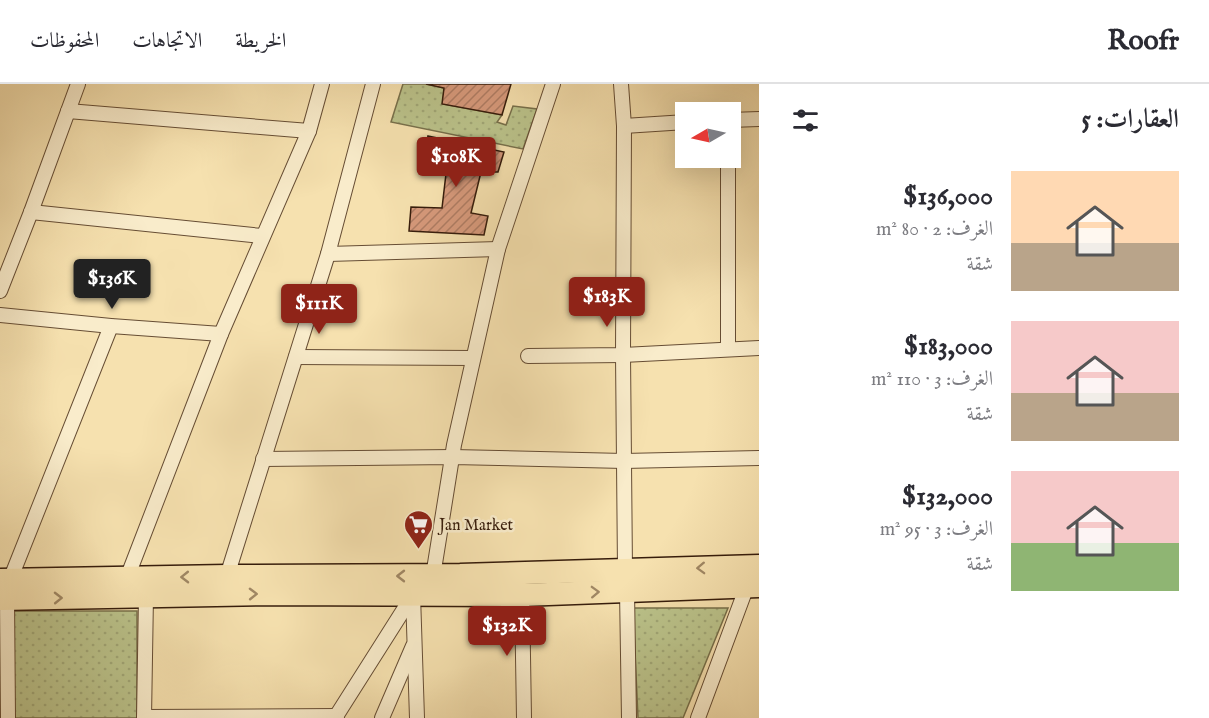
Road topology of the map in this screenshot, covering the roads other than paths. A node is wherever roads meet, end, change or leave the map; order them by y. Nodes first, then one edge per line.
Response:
1 (78, 84) edge
2 (322, 84) edge
3 (373, 84) edge
4 (553, 84) edge
5 (621, 84) edge
6 (68, 111) junction
7 (759, 119) edge
8 (741, 120) edge
9 (675, 123) edge
10 (624, 126) junction
11 (309, 131) junction
12 (728, 168) edge
13 (32, 212) junction
14 (262, 236) junction
15 (498, 249) junction
16 (328, 254) junction
17 (0, 291) edge
18 (0, 315) edge
19 (111, 326) junction
20 (221, 334) junction
21 (759, 348) edge
22 (728, 349) junction
23 (623, 355) junction
24 (528, 356) dead end
25 (296, 357) junction
26 (473, 357) junction
27 (453, 457) junction
28 (759, 458) edge
29 (263, 459) junction
30 (624, 461) junction
31 (759, 566) edge
32 (227, 576) junction
33 (433, 576) junction
34 (127, 578) junction
35 (626, 580) junction
36 (486, 585) junction
37 (753, 586) edge
38 (516, 588) junction
39 (4, 589) edge
40 (413, 595) junction
41 (146, 596) junction
42 (415, 641) junction
43 (144, 717) edge
44 (336, 717) edge
45 (8, 718) edge
46 (382, 718) edge
47 (417, 718) edge
48 (524, 718) edge
49 (629, 718) edge
50 (698, 718) edge

1 - 6 street
2 - 11 street
3 - 16 street
4 - 15 street
5 - 10 street
6 - 11 street
6 - 13 street
7 - 8 street
9 - 10 street
10 - 23 street
11 - 14 street
12 - 22 street
13 - 14 street
13 - 17 street
14 - 20 street
15 - 16 street
15 - 26 street
16 - 25 street
18 - 19 street
19 - 20 street
19 - 39 street
20 - 34 street
21 - 22 street
22 - 23 street
23 - 24 street
23 - 30 street
25 - 26 street
25 - 29 street
26 - 27 street
27 - 29 street
27 - 30 street
27 - 33 street
28 - 30 street
29 - 32 street
30 - 35 street
31 -> 35 main road
33 -> 32 main road
32 -> 34 main road
33 - 36 main road
34 - 39 main road
35 - 37 main road
35 - 38 main road
35 - 49 street
36 - 38 main road
36 - 40 main road
37 - 50 street
38 - 48 street
39 -> 41 main road
39 - 45 street
41 -> 40 main road
40 - 42 street
40 - 44 street
41 - 43 street
42 - 46 street
42 - 47 street
43 - 44 street

